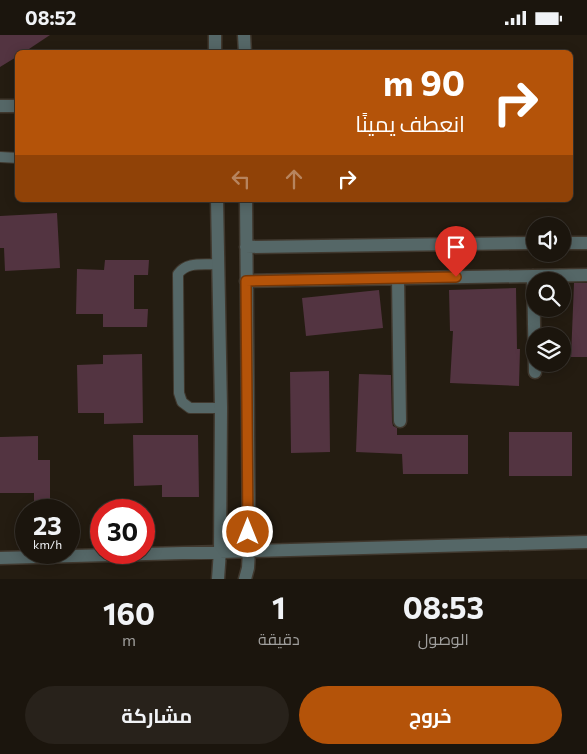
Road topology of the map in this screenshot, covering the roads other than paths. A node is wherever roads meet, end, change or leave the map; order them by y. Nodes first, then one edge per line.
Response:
1 (215, 35) edge
2 (244, 35) edge
3 (215, 50) edge
4 (245, 50) edge
5 (0, 106) edge
6 (15, 106) edge
7 (0, 157) edge
8 (15, 158) edge
9 (217, 202) edge
10 (246, 202) edge
11 (526, 243) edge
12 (571, 243) edge
13 (587, 243) edge
14 (246, 247) junction
15 (218, 264) junction
16 (571, 275) edge
17 (587, 275) edge
18 (526, 276) edge
19 (398, 278) junction
20 (246, 281) junction
21 (221, 408) junction
22 (400, 421) dead end
23 (587, 542) edge
24 (220, 551) junction
25 (248, 551) junction
26 (0, 558) edge
27 (218, 579) edge
28 (245, 579) edge

1 - 3 street
2 - 4 street
5 - 6 street
7 - 8 lane
9 - 15 street
10 - 14 street
11 - 14 street
12 - 13 street
14 - 20 street
15 - 21 street
15 - 21 lane
16 - 17 street
18 - 19 street
19 - 20 street
19 - 22 street
20 - 25 street
21 - 24 street
23 - 25 street
24 - 25 street
24 - 26 street
24 - 27 street
25 - 28 street

